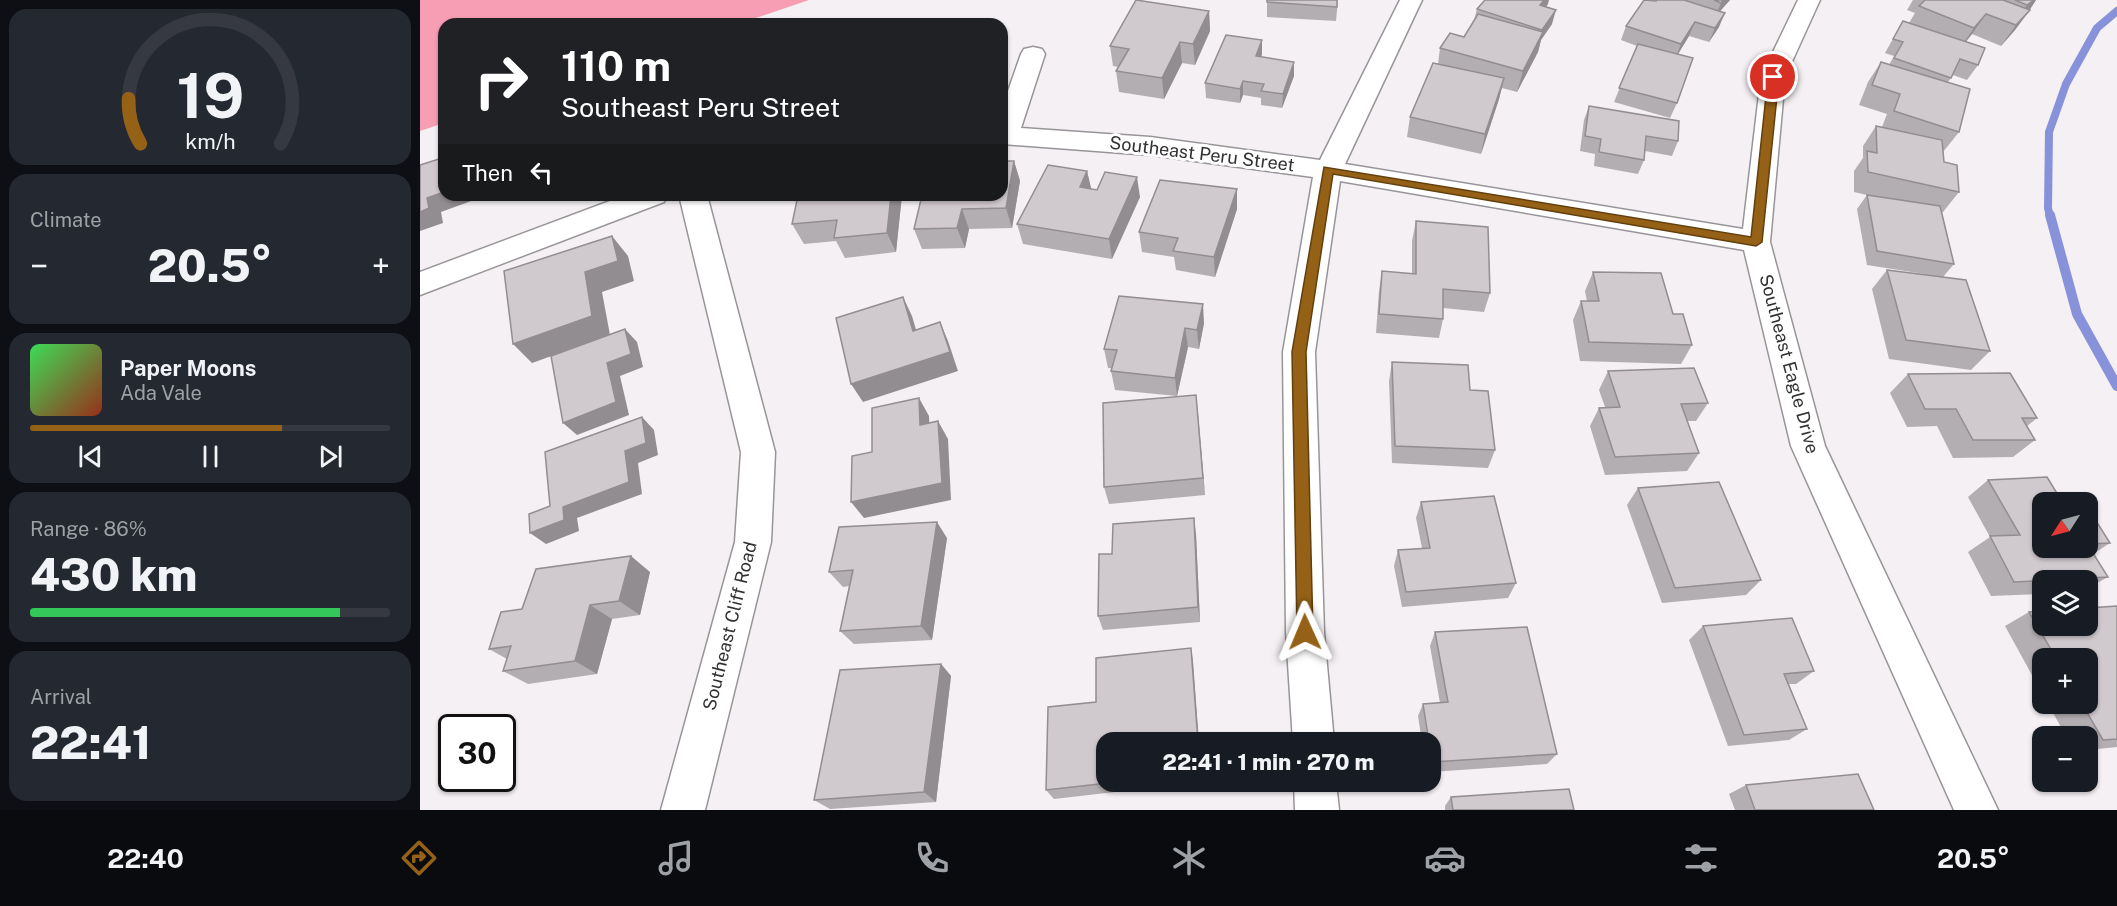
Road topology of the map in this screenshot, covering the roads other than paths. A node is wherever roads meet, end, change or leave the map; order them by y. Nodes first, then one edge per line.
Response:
1 (1411, 0) edge
2 (1809, 0) edge
3 (1033, 54) dead end
4 (1008, 124) edge
5 (1008, 135) edge
6 (1328, 170) junction
7 (638, 201) edge
8 (695, 201) edge
9 (1756, 242) junction
10 (420, 284) edge
11 (1312, 732) edge
12 (1316, 792) edge
13 (683, 810) edge
14 (1317, 810) edge
15 (1976, 810) edge

1 - 6 street
2 - 9 street, Southeast Eagle Drive
3 - 4 street
5 - 6 street, Southeast Peru Street
6 - 9 street, Southeast Peru Street
6 - 11 street
7 - 10 street
8 - 13 street, Southeast Cliff Road
9 - 15 street, Southeast Eagle Drive
12 - 14 street

